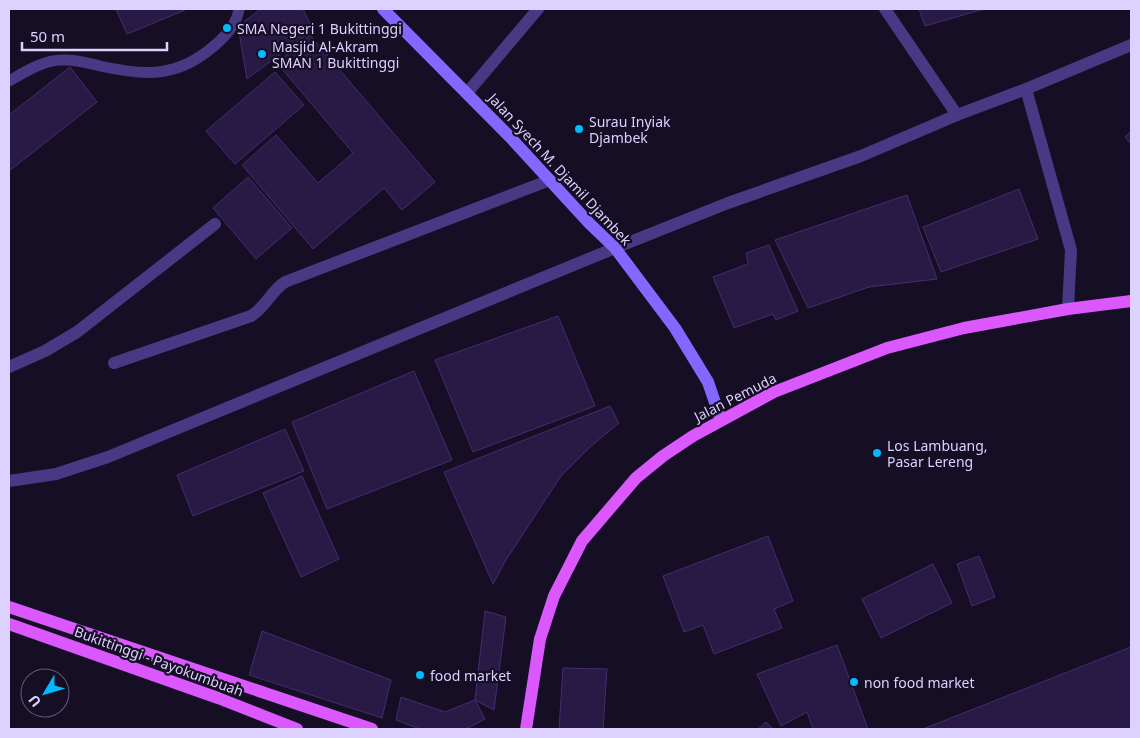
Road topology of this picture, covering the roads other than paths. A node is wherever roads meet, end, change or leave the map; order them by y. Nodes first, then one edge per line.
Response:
1 (240, 9) edge
2 (383, 9) edge
3 (538, 9) edge
4 (885, 9) edge
5 (1131, 45) edge
6 (9, 81) edge
7 (1026, 89) junction
8 (467, 93) junction
9 (957, 114) junction
10 (550, 180) junction
11 (215, 224) dead end
12 (615, 248) junction
13 (1131, 301) edge
14 (1068, 309) junction
15 (114, 363) dead end
16 (9, 366) edge
17 (721, 420) junction
18 (9, 481) edge
19 (9, 607) edge
20 (9, 624) edge
21 (297, 729) edge
22 (372, 729) edge
23 (526, 729) edge

1 - 6 lane
2 - 8 street, Jalan Syech M. Djamil Djambek
3 - 8 street
4 - 9 street
5 - 7 street
7 - 9 street
7 - 14 street
8 - 10 street, Jalan Syech M. Djamil Djambek
9 - 12 street
10 - 12 street, Jalan Syech M. Djamil Djambek
10 - 15 street
11 - 16 street
12 - 17 street, Jalan Syech M. Djamil Djambek
12 - 18 street
13 - 14 main road, Jalan Pemuda
14 - 17 main road, Jalan Pemuda
17 - 23 main road, Jalan Pemuda
19 - 22 main road
20 - 21 main road, Bukittinggi - Payokumbuah

